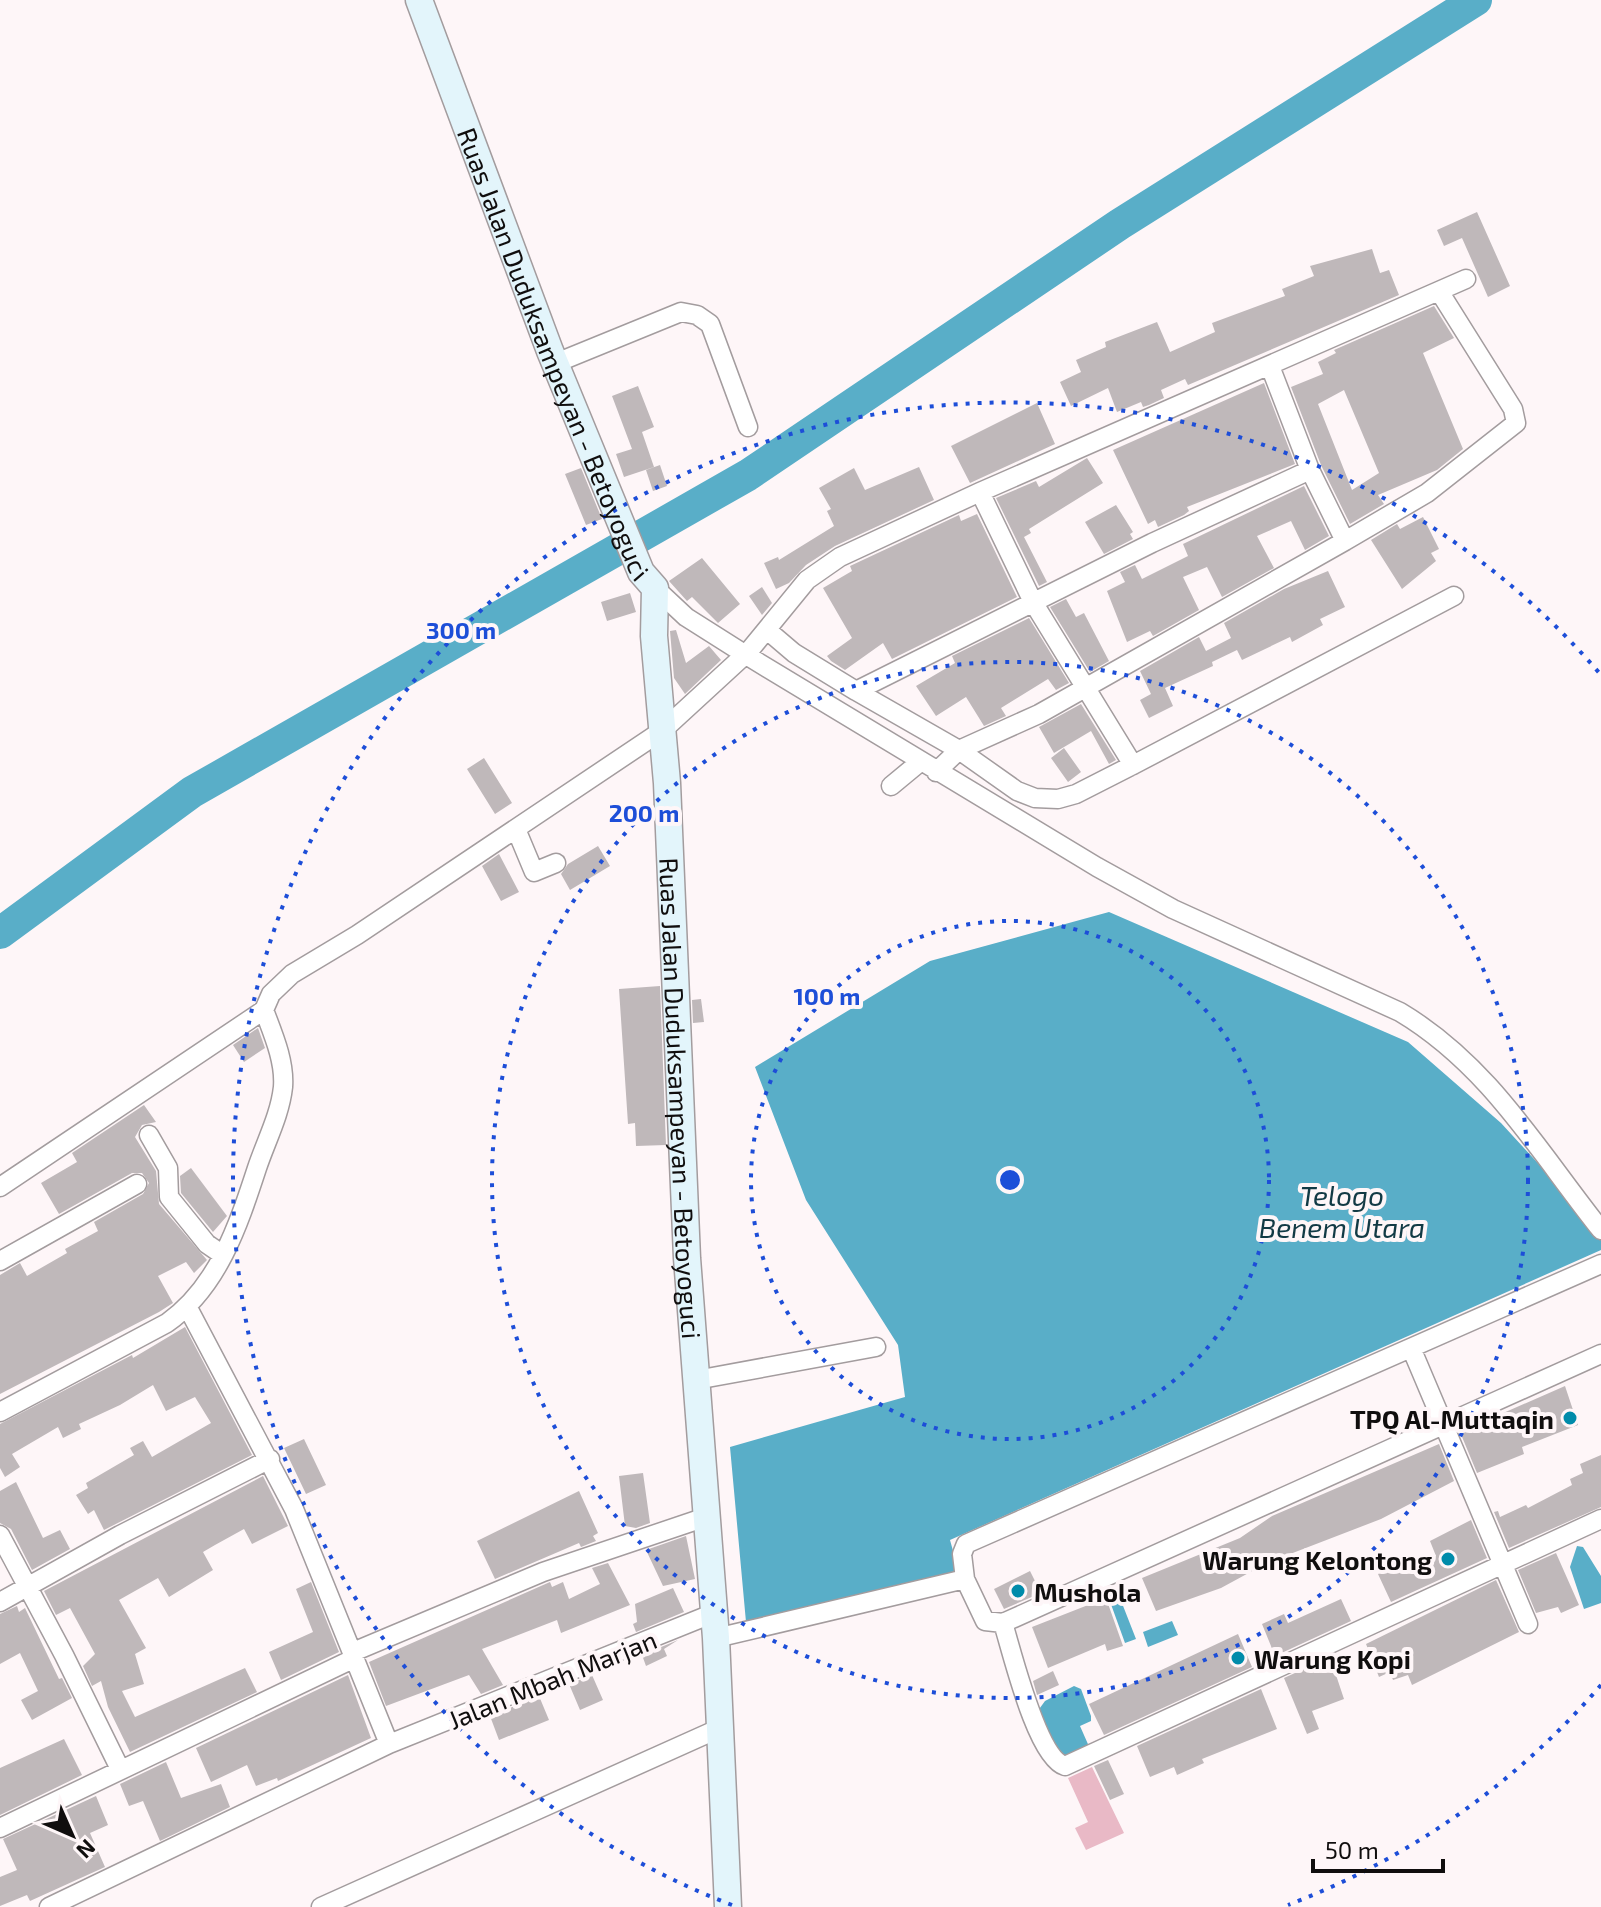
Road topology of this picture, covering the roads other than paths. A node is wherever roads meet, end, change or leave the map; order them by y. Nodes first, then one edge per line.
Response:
1 (419, 0) edge
2 (1466, 279) dead end
3 (1439, 291) junction
4 (556, 363) junction
5 (1270, 366) junction
6 (748, 427) dead end
7 (1310, 470) junction
8 (980, 492) junction
9 (1345, 541) junction
10 (648, 580) junction
11 (1454, 596) dead end
12 (1033, 602) junction
13 (755, 644) junction
14 (1087, 686) junction
15 (856, 691) junction
16 (663, 730) junction
17 (942, 760) junction
18 (1133, 765) junction
19 (891, 786) dead end
20 (516, 829) junction
21 (556, 863) dead end
22 (264, 1010) junction
23 (149, 1135) dead end
24 (137, 1184) dead end
25 (0, 1187) edge
26 (1601, 1230) edge
27 (223, 1255) junction
28 (0, 1261) edge
29 (1601, 1264) edge
30 (188, 1308) junction
31 (876, 1347) dead end
32 (1412, 1350) junction
33 (1601, 1354) edge
34 (696, 1380) junction
35 (0, 1412) edge
36 (1444, 1425) junction
37 (270, 1459) junction
38 (706, 1517) junction
39 (1601, 1519) edge
40 (0, 1535) edge
41 (1501, 1566) junction
42 (965, 1579) junction
43 (29, 1586) junction
44 (0, 1602) edge
45 (1003, 1623) junction
46 (1528, 1624) dead end
47 (715, 1626) junction
48 (354, 1655) junction
49 (720, 1728) junction
50 (389, 1744) junction
51 (120, 1769) junction
52 (0, 1828) edge
53 (49, 1907) edge
54 (321, 1907) edge
55 (728, 1907) edge

1 - 4 main road, Ruas Jalan Duduksampeyan - Betoyoguci
2 - 3 street
3 - 5 street
3 - 9 street
4 - 6 street
4 - 10 main road, Ruas Jalan Duduksampeyan - Betoyoguci
5 - 7 street
5 - 8 street
7 - 9 street
7 - 12 street
8 - 12 street
8 - 13 street
9 - 14 street
10 - 13 street
10 - 16 main road, Ruas Jalan Duduksampeyan - Betoyoguci
11 - 18 street
12 - 14 street
12 - 15 street
13 - 15 street
13 - 16 street
13 - 17 street
14 - 17 street
14 - 18 street
15 - 17 street
16 - 20 street
16 - 34 main road, Ruas Jalan Duduksampeyan - Betoyoguci
17 - 18 street
17 - 19 street
17 - 26 street
20 - 21 street
20 - 22 street
22 - 25 street
22 - 27 street
23 - 27 street
24 - 28 street
27 - 30 street
29 - 32 street
30 - 35 street
30 - 37 street
31 - 34 street
32 - 36 street
32 - 42 street
33 - 36 street
34 - 38 main road, Ruas Jalan Duduksampeyan - Betoyoguci
36 - 41 street
36 - 45 street
37 - 43 street
37 - 48 street
38 - 47 main road, Ruas Jalan Duduksampeyan - Betoyoguci
38 - 48 street
39 - 41 street
40 - 43 street
41 - 45 street
41 - 46 street
42 - 45 street
42 - 47 street, Jalan Mbah Marjan
43 - 44 street
43 - 51 street
47 - 49 main road, Ruas Jalan Duduksampeyan - Betoyoguci
47 - 50 street, Jalan Mbah Marjan
48 - 50 street
48 - 51 street
49 - 54 street
49 - 55 main road, Ruas Jalan Duduksampeyan - Betoyoguci
50 - 53 street, Jalan Mbah Marjan
51 - 52 street

